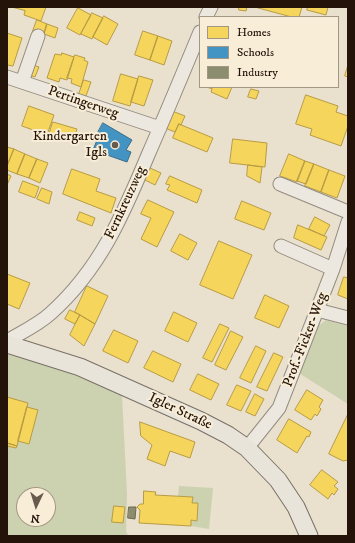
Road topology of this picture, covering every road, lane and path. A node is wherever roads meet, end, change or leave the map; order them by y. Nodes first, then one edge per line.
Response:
1 (211, 7) edge
2 (206, 16) edge
3 (38, 36) dead end
4 (199, 39) edge
5 (7, 77) edge
6 (22, 82) junction
7 (160, 128) junction
8 (280, 184) dead end
9 (348, 212) edge
10 (348, 222) edge
11 (281, 246) dead end
12 (333, 269) junction
13 (317, 310) junction
14 (348, 318) edge
15 (7, 342) edge
16 (247, 448) junction
17 (309, 536) edge

1 - 2 street
3 - 6 street
4 - 7 street, Fernkreuzweg
5 - 6 street, Pertingerweg
6 - 7 street, Pertingerweg
7 - 15 street, Fernkreuzweg
8 - 9 street
10 - 12 street, Prof.-Ficker-Weg
11 - 12 street
12 - 13 street, Prof.-Ficker-Weg
13 - 14 street
13 - 16 street, Prof.-Ficker-Weg
15 - 16 main road, Igler Straße
16 - 17 main road, Igler Straße

